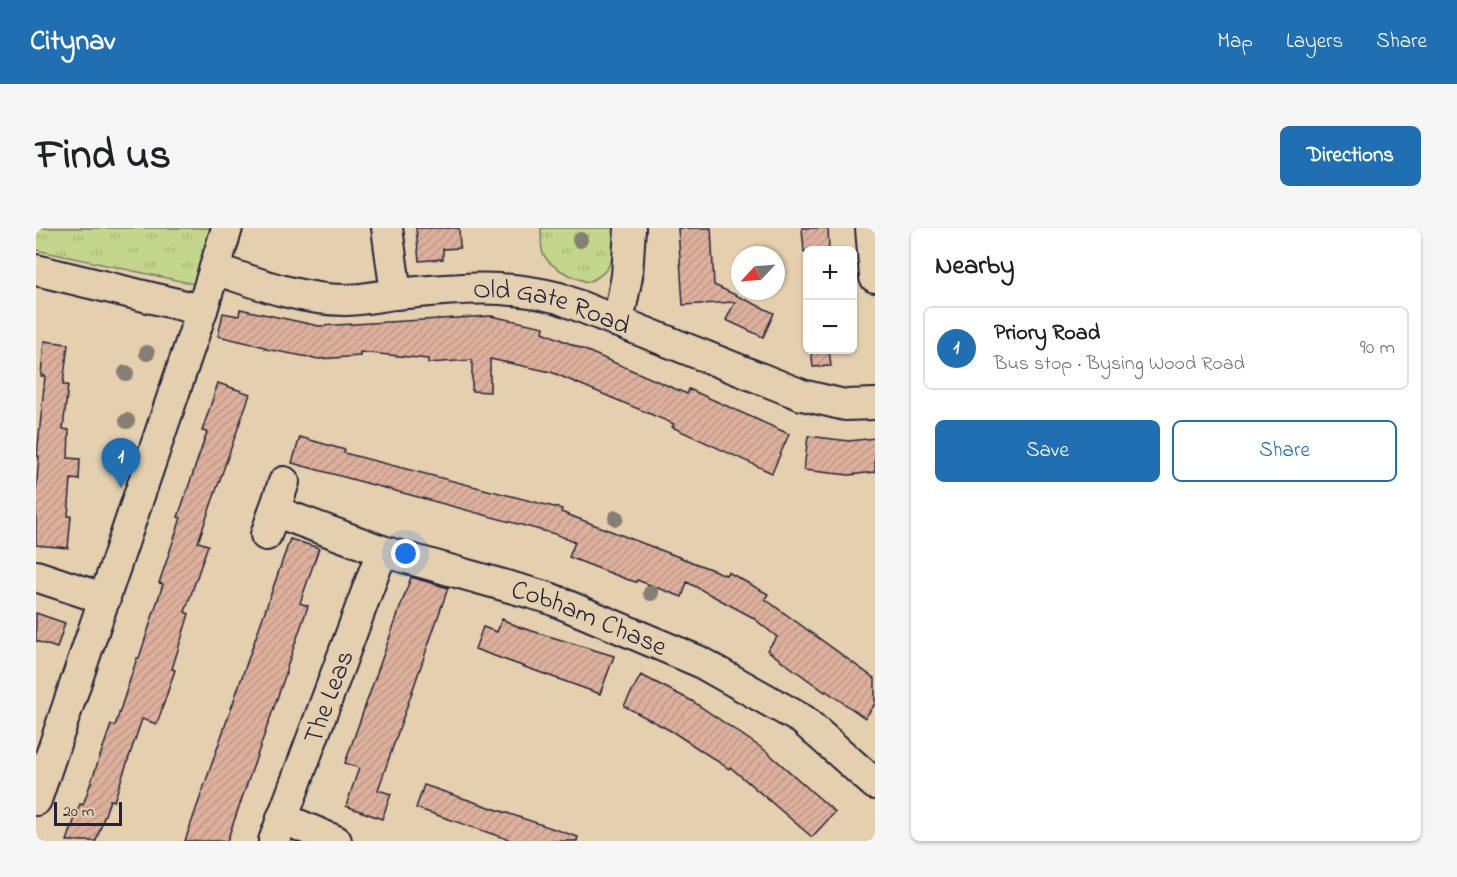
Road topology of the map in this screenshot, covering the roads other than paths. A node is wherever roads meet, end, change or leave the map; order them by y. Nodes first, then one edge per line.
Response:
1 (227, 228) edge
2 (387, 228) edge
3 (630, 228) edge
4 (871, 228) edge
5 (215, 269) junction
6 (36, 270) edge
7 (875, 277) edge
8 (396, 294) junction
9 (202, 310) junction
10 (618, 322) junction
11 (875, 404) edge
12 (284, 483) dead end
13 (382, 550) junction
14 (36, 576) edge
15 (105, 599) junction
16 (875, 784) edge
17 (36, 800) edge
18 (278, 830) edge
19 (336, 841) edge

1 - 5 street
2 - 8 street
3 - 10 street
4 - 7 street
5 - 8 street, Old Gate Road
5 - 9 street
6 - 9 street
8 - 10 street, Old Gate Road
9 - 15 street
10 - 11 street, Old Gate Road
12 - 13 street, Cobham Chase
13 - 16 street, Cobham Chase
13 - 18 street, The Leas
14 - 15 street
15 - 17 street
18 - 19 street

